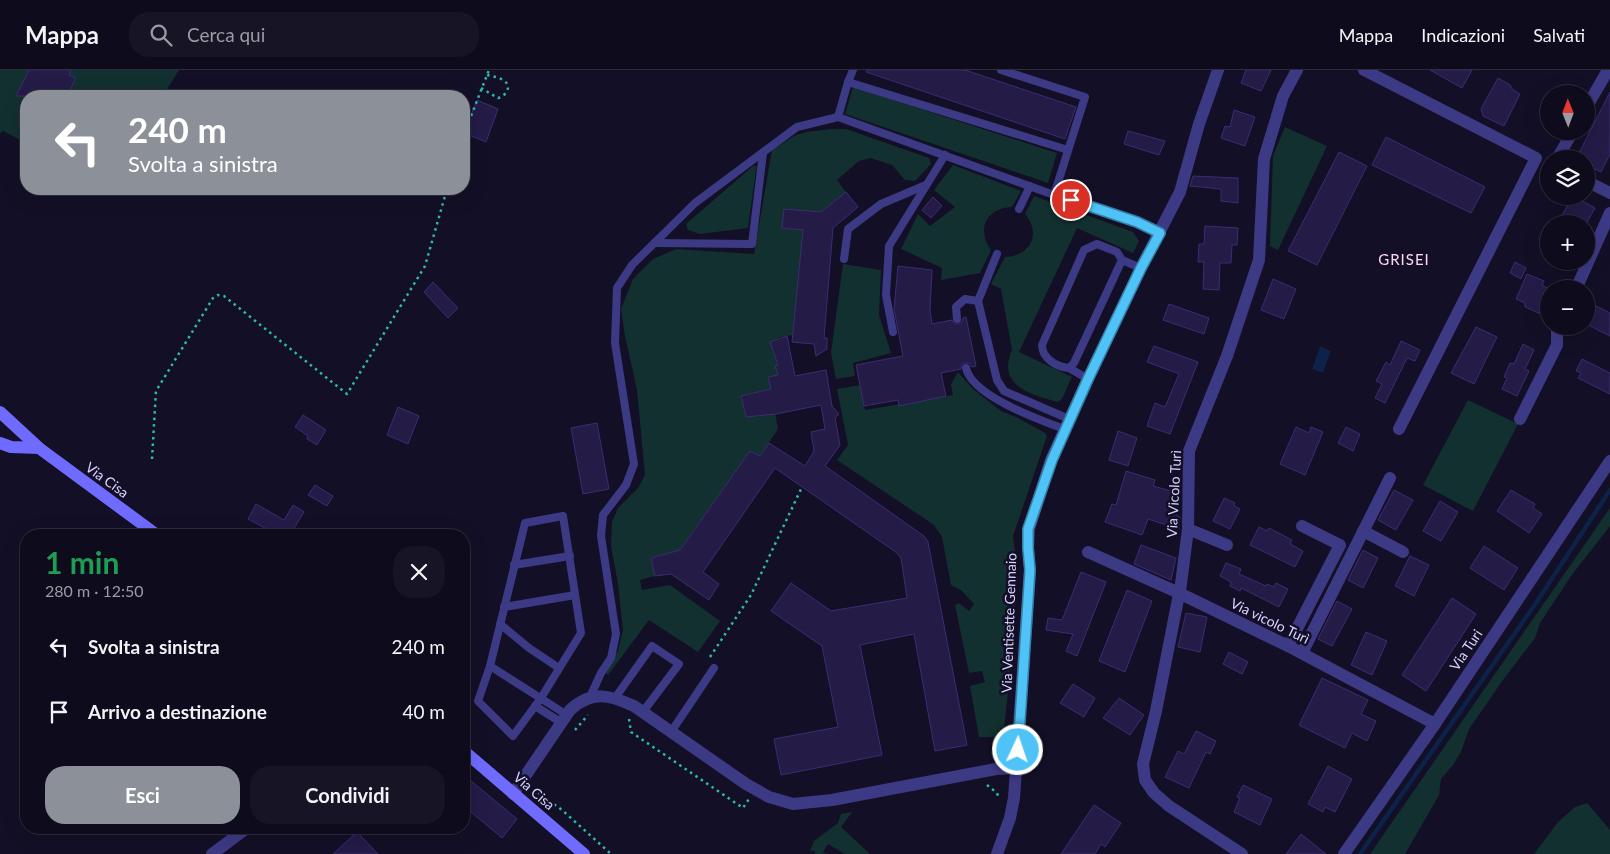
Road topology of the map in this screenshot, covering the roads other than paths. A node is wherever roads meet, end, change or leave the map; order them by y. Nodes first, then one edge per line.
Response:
1 (853, 70) edge
2 (1001, 70) edge
3 (1218, 70) edge
4 (1296, 70) edge
5 (1364, 70) edge
6 (1608, 70) edge
7 (848, 82) junction
8 (1595, 92) edge
9 (838, 117) junction
10 (1068, 150) junction
11 (763, 153) junction
12 (945, 156) junction
13 (1540, 158) edge
14 (1540, 163) edge
15 (926, 185) junction
16 (1030, 186) junction
17 (1595, 186) edge
18 (1610, 193) edge
19 (1054, 195) junction
20 (1019, 209) dead end
21 (1610, 213) edge
22 (1160, 233) junction
23 (655, 243) junction
24 (997, 254) dead end
25 (844, 259) dead end
26 (1122, 260) junction
27 (1141, 268) junction
28 (1580, 280) edge
29 (978, 301) junction
30 (956, 319) dead end
31 (892, 332) dead end
32 (1557, 335) edge
33 (966, 368) dead end
34 (1069, 368) junction
35 (1088, 379) junction
36 (0, 412) edge
37 (1520, 418) dead end
38 (1067, 424) junction
39 (1399, 429) dead end
40 (4, 447) edge
41 (39, 448) junction
42 (1610, 461) edge
43 (1390, 478) dead end
44 (1302, 526) dead end
45 (149, 529) edge
46 (1188, 529) junction
47 (1363, 531) junction
48 (1227, 546) dead end
49 (1088, 552) dead end
50 (1403, 552) dead end
51 (570, 556) junction
52 (514, 565) junction
53 (1179, 593) junction
54 (576, 595) junction
55 (504, 607) junction
56 (500, 624) junction
57 (1288, 646) junction
58 (1302, 653) junction
59 (490, 666) junction
60 (560, 668) junction
61 (714, 668) dead end
62 (541, 698) junction
63 (615, 698) junction
64 (592, 703) junction
65 (535, 706) junction
66 (642, 714) junction
67 (565, 719) junction
68 (1435, 724) junction
69 (671, 732) junction
70 (470, 756) edge
71 (1017, 768) junction
72 (514, 794) junction
73 (239, 834) edge
74 (212, 854) edge
75 (584, 854) edge
76 (997, 854) edge
77 (1242, 854) edge
78 (1344, 854) edge

1 - 7 lane
2 - 10 lane
3 - 22 street, Via Ventisette Gennaio
4 - 46 street, Via Vicolo Turì
5 - 13 street
6 - 8 street
7 - 9 lane
7 - 10 lane
9 - 11 lane
9 - 12 lane
10 - 19 lane
11 - 23 lane
11 - 23 lane
12 - 15 lane
12 - 16 lane
14 - 39 street
15 - 25 lane
15 - 31 lane
16 - 19 lane
16 - 20 lane
17 - 18 street
19 - 22 lane
21 - 28 street
22 - 27 street, Via Ventisette Gennaio
23 - 64 lane
24 - 29 lane
26 - 27 lane
26 - 34 lane
26 - 34 lane
27 - 35 street, Via Ventisette Gennaio
29 - 30 lane
29 - 38 lane
32 - 37 street
33 - 38 lane
34 - 35 lane
35 - 38 street, Via Ventisette Gennaio
36 - 41 street, Via Cisa
38 - 71 street, Via Ventisette Gennaio
40 - 41 street
41 - 45 street, Via Cisa
42 - 68 street, Via Turi
43 - 47 street
44 - 57 street
46 - 48 street
46 - 53 street, Via Vicolo Turì
47 - 50 street
47 - 58 street
49 - 53 street, Via vicolo Turì
51 - 52 lane
51 - 52 lane
51 - 54 lane
52 - 55 lane
53 - 57 street, Via vicolo Turì
53 - 77 street, Via Vicolo Turì
54 - 55 lane
54 - 60 lane
55 - 56 lane
56 - 59 lane
56 - 60 lane
57 - 58 street, Via vicolo Turì
58 - 68 street, Via vicolo Turì
59 - 62 lane
59 - 65 lane
60 - 62 lane
61 - 69 lane
62 - 65 lane
62 - 67 lane
63 - 64 street
63 - 66 street
63 - 66 lane
64 - 67 street
65 - 67 lane
66 - 69 street
67 - 72 street
68 - 78 street, Via Turi
69 - 71 street
70 - 72 street, Via Cisa
71 - 76 street, Via Ventisette Gennaio
72 - 75 street, Via Cisa
73 - 74 street

